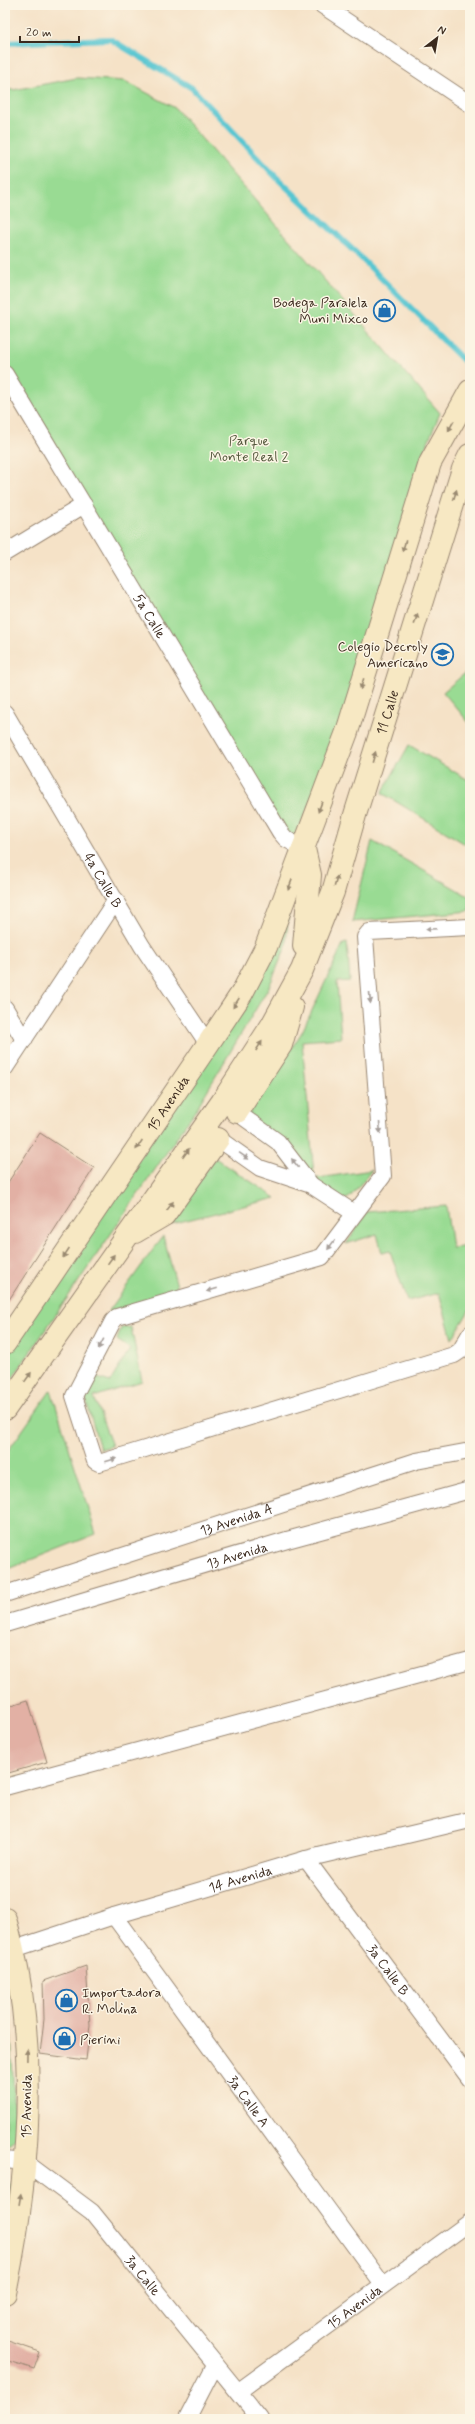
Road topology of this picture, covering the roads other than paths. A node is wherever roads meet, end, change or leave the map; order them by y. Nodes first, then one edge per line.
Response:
1 (322, 5) edge
2 (470, 104) edge
3 (5, 374) edge
4 (470, 392) edge
5 (470, 455) edge
6 (84, 505) junction
7 (5, 553) edge
8 (5, 713) edge
9 (304, 848) junction
10 (116, 900) junction
11 (470, 927) edge
12 (302, 970) junction
13 (5, 1008) edge
14 (24, 1040) junction
15 (208, 1044) junction
16 (5, 1068) edge
17 (230, 1107) junction
18 (211, 1134) junction
19 (311, 1185) junction
20 (354, 1213) junction
21 (470, 1334) edge
22 (5, 1343) edge
23 (5, 1409) edge
24 (470, 1451) edge
25 (470, 1490) edge
26 (5, 1594) edge
27 (5, 1624) edge
28 (470, 1661) edge
29 (5, 1787) edge
30 (470, 1820) edge
31 (306, 1859) junction
32 (114, 1916) junction
33 (5, 1919) edge
34 (14, 1949) junction
35 (470, 2079) edge
36 (15, 2161) edge
37 (470, 2222) edge
38 (383, 2285) junction
39 (5, 2293) edge
40 (215, 2365) junction
41 (239, 2391) junction
42 (187, 2419) edge
43 (260, 2419) edge

1 - 2 street
3 - 6 street, 5a Calle
4 -> 9 main road
12 -> 5 main road, 11 Calle
6 - 7 street
6 - 9 street, 5a Calle
8 - 10 street, 4a Calle B
9 - 12 main road
9 -> 15 main road, 15 Avenida
10 - 14 street
10 - 15 street, 4a Calle B
11 -> 20 street
17 -> 12 main road
13 - 14 street
14 - 16 street
15 -> 22 main road, 15 Avenida
17 - 18 main road
19 -> 17 street
18 -> 19 street
23 -> 18 main road
19 - 20 street
20 -> 21 street
24 - 26 street, 13 Avenida A
25 - 27 street, 13 Avenida
28 - 29 street
30 - 31 street, 14 Avenida
31 - 32 street, 14 Avenida
31 - 35 street, 3a Calle B
32 - 34 street, 14 Avenida
32 - 38 street, 3a Calle A
33 - 34 main road, 15 Avenida
36 -> 34 main road, 15 Avenida
39 -> 36 main road, 15 Avenida
36 - 40 street, 3a Calle
37 - 38 street, 15 Avenida
38 - 41 street, 15 Avenida
40 - 41 street, 3a Calle
40 - 42 street
41 - 43 street, 3a Calle

